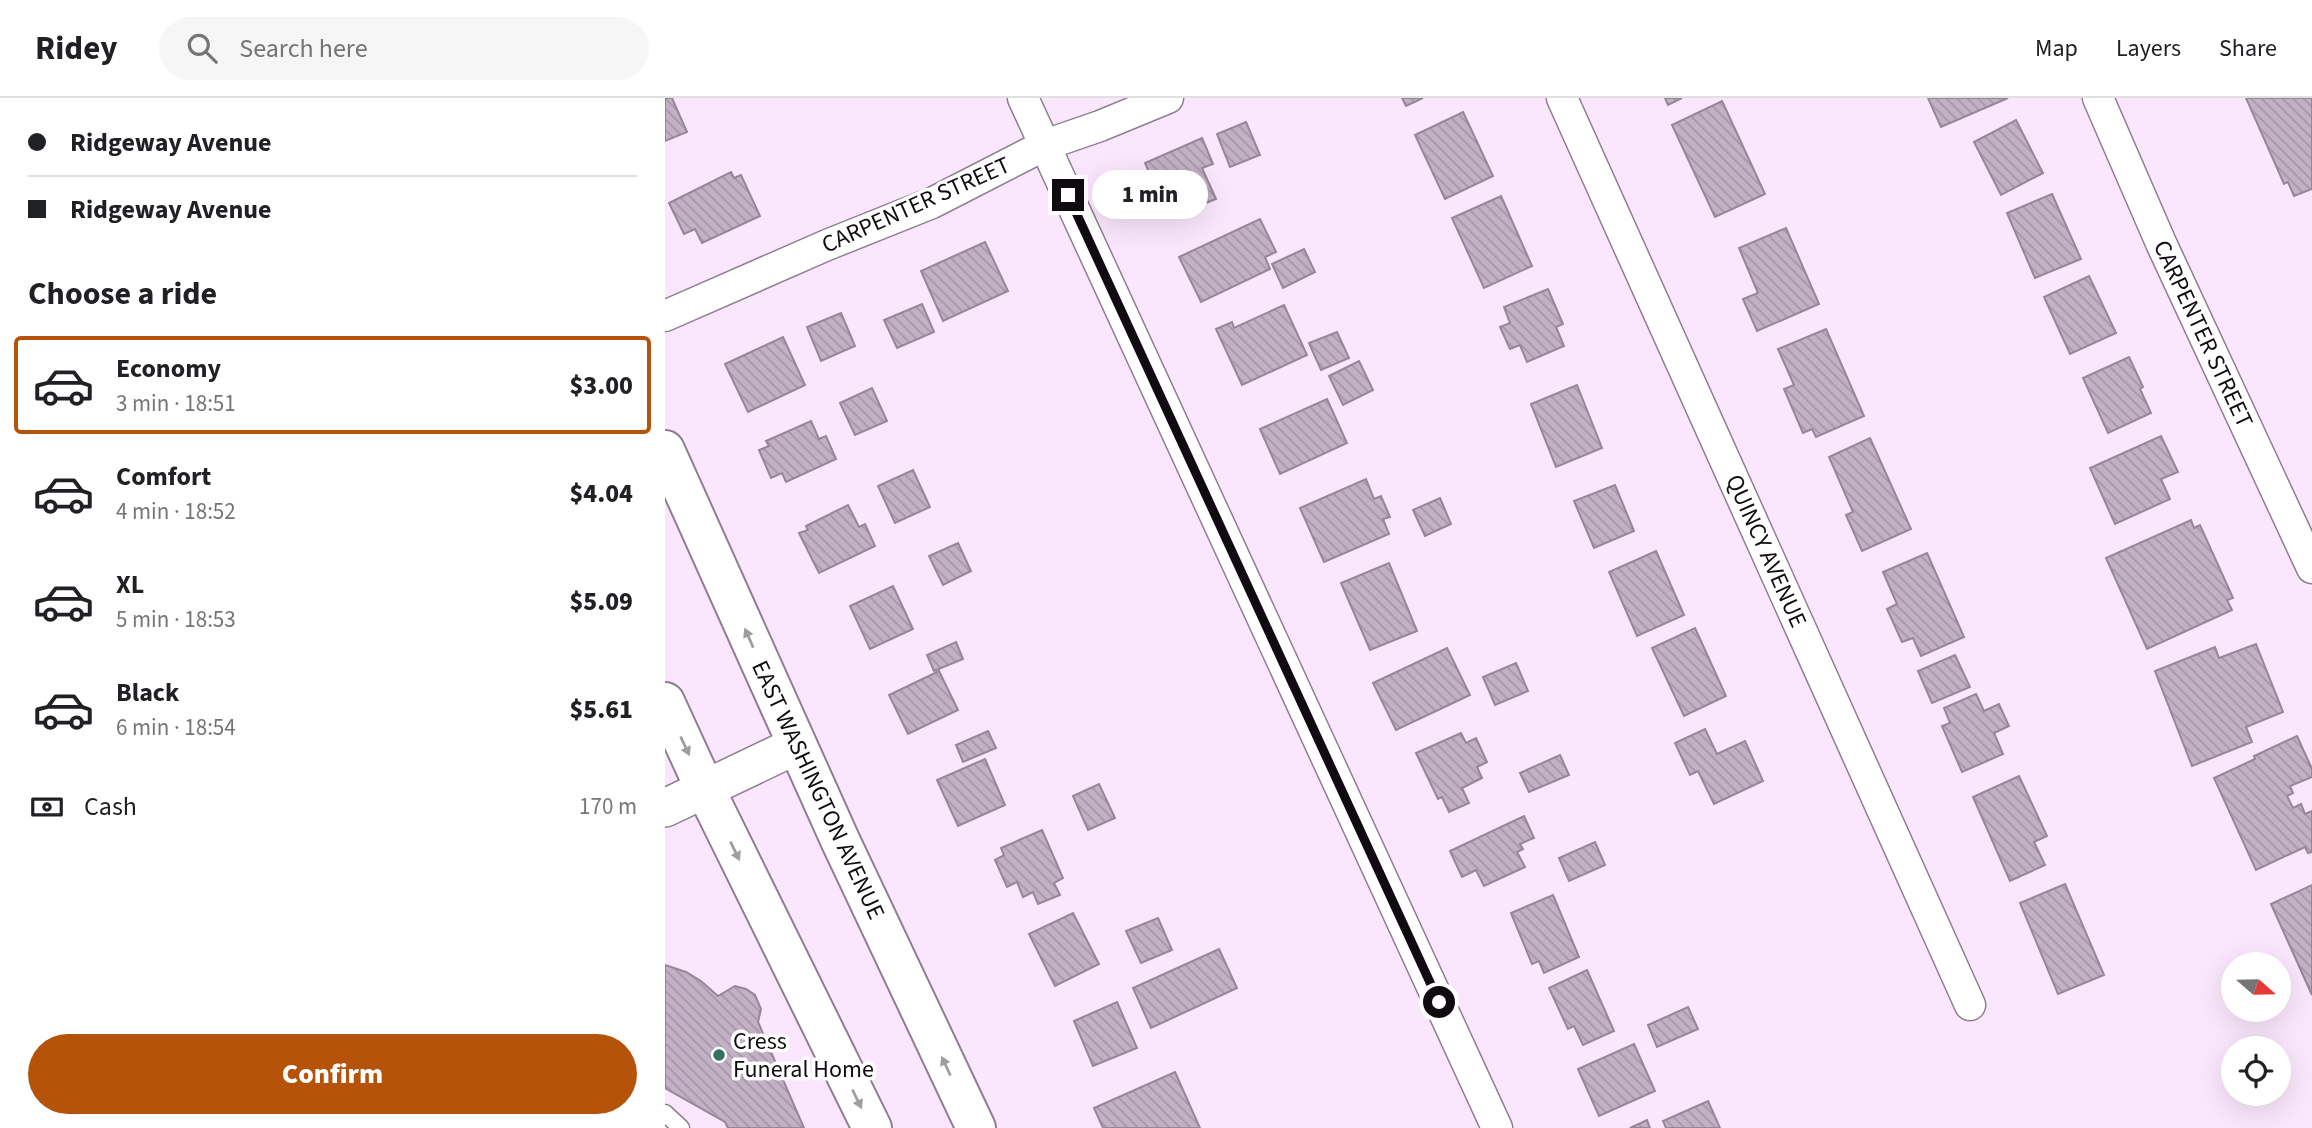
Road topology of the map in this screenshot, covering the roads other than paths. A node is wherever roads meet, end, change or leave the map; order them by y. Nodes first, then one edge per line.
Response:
1 (1023, 98) edge
2 (1168, 98) edge
3 (1562, 98) edge
4 (2098, 98) edge
5 (1045, 145) junction
6 (665, 316) edge
7 (665, 450) edge
8 (2312, 568) edge
9 (665, 702) edge
10 (797, 745) junction
11 (705, 789) junction
12 (665, 808) edge
13 (1970, 1005) dead end
14 (665, 1113) edge
15 (681, 1128) edge
16 (872, 1128) edge
17 (976, 1128) edge
18 (1497, 1128) edge

1 - 5 street
2 - 5 street, CARPENTER STREET
3 - 13 street, QUINCY AVENUE
4 - 8 street, CARPENTER STREET
5 - 6 street, CARPENTER STREET
5 - 18 street
10 -> 7 main road, EAST WASHINGTON AVENUE
9 -> 11 main road
10 - 11 street
17 -> 10 main road, EAST WASHINGTON AVENUE
11 - 12 street
11 -> 16 main road
14 - 15 lane

